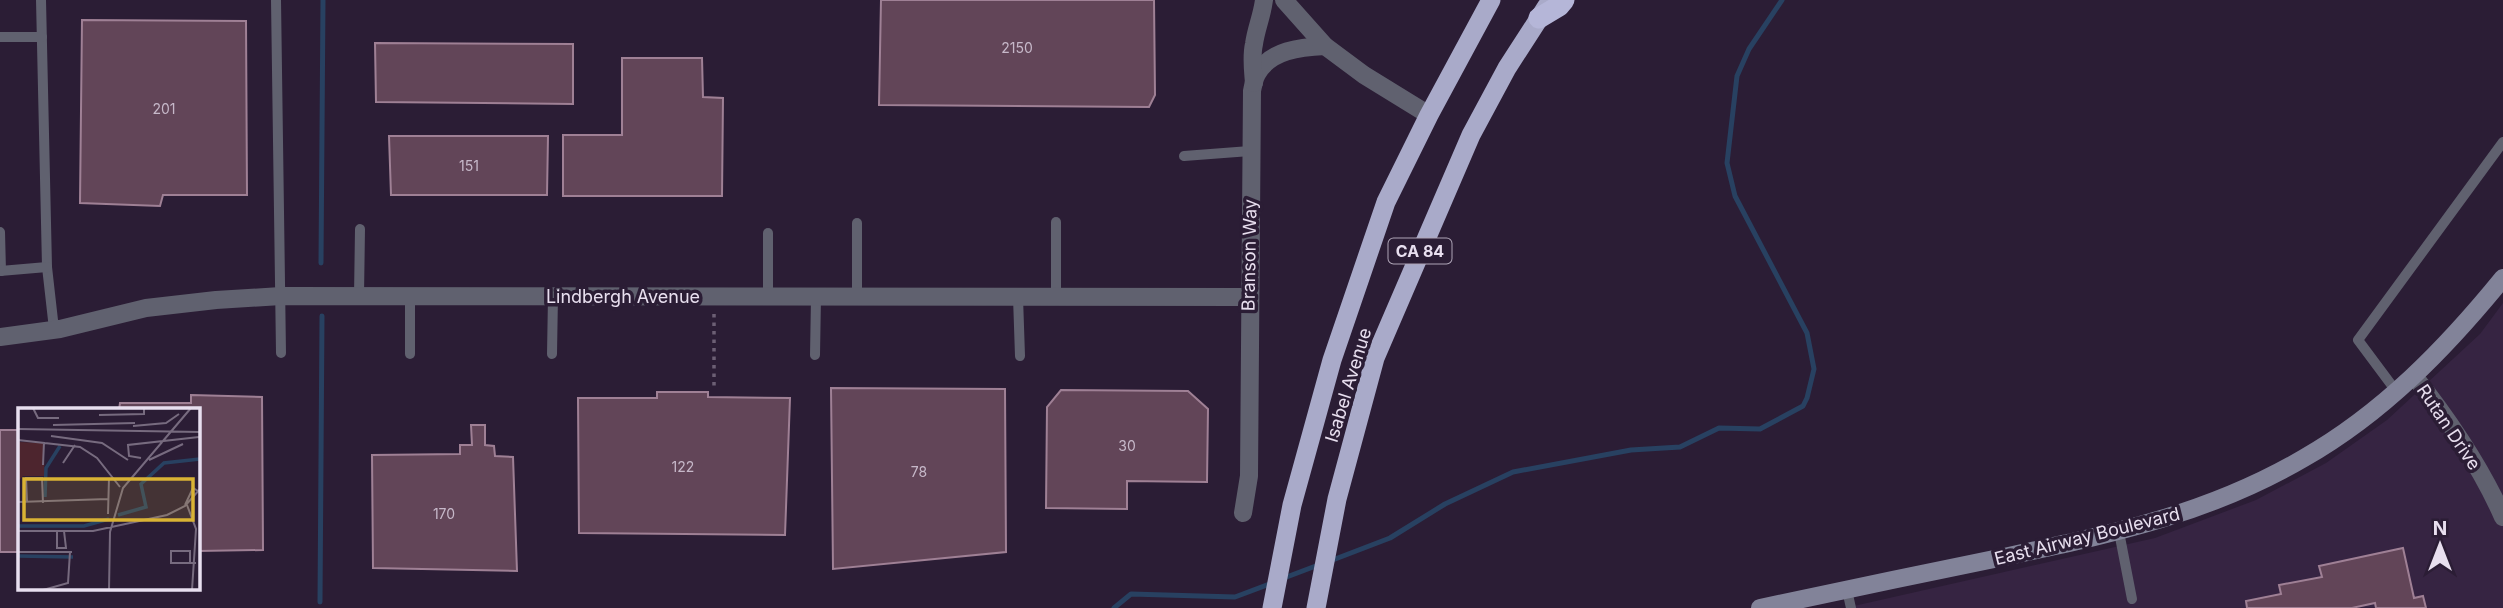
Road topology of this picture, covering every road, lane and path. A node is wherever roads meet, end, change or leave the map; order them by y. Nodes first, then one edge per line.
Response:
1 (41, 0) edge
2 (276, 0) edge
3 (1264, 0) edge
4 (1284, 0) edge
5 (1491, 0) edge
6 (1563, 0) edge
7 (1545, 9) edge
8 (0, 37) edge
9 (42, 37) junction
10 (1325, 46) junction
11 (1254, 83) junction
12 (1429, 115) junction
13 (2503, 142) edge
14 (1250, 151) junction
15 (1184, 156) dead end
16 (1056, 222) dead end
17 (857, 223) dead end
18 (360, 229) dead end
19 (0, 232) edge
20 (768, 233) dead end
21 (47, 267) junction
22 (0, 271) edge
23 (2503, 278) edge
24 (281, 296) junction
25 (359, 296) junction
26 (410, 296) junction
27 (553, 296) junction
28 (768, 296) junction
29 (816, 297) junction
30 (857, 297) junction
31 (1018, 297) junction
32 (1056, 297) junction
33 (1249, 297) junction
34 (714, 313) dead end
35 (54, 329) junction
36 (0, 337) edge
37 (281, 353) dead end
38 (410, 354) dead end
39 (552, 354) dead end
40 (815, 355) dead end
41 (1020, 356) dead end
42 (2414, 376) junction
43 (714, 388) dead end
44 (2396, 391) junction
45 (1243, 513) dead end
46 (2503, 517) edge
47 (2119, 532) junction
48 (1847, 590) junction
49 (2132, 599) dead end
50 (1272, 608) edge
51 (1316, 608) edge
52 (1760, 608) edge
53 (1851, 608) edge

1 - 9 lane
2 - 24 lane
3 - 11 street, Branson Way
4 - 10 street
5 - 12 highway, Isabel Avenue / CA 84
6 - 7 highway
7 - 51 highway, Isabel Avenue / CA 84
8 - 9 lane
9 - 21 lane
10 - 11 street
10 - 12 street
11 - 14 street, Branson Way
12 - 50 highway, Isabel Avenue / CA 84
13 - 44 lane
14 - 15 lane
14 - 33 street, Branson Way
16 - 32 lane
17 - 30 lane
18 - 25 lane
19 - 22 lane
20 - 28 lane
21 - 22 lane
21 - 35 lane
23 - 42 main road, East Airway Boulevard
24 - 25 street, Lindbergh Avenue
24 - 35 street, Lindbergh Avenue
24 - 37 lane
25 - 26 street, Lindbergh Avenue
26 - 27 street, Lindbergh Avenue
26 - 38 lane
27 - 28 street, Lindbergh Avenue
27 - 39 lane
28 - 29 street, Lindbergh Avenue
29 - 30 street, Lindbergh Avenue
29 - 40 lane
30 - 31 street, Lindbergh Avenue
31 - 32 street, Lindbergh Avenue
31 - 41 lane
32 - 33 street, Lindbergh Avenue
33 - 45 street, Branson Way
34 - 43 path
35 - 36 street, Lindbergh Avenue
42 - 44 main road, East Airway Boulevard
42 - 46 street, Rutan Drive
44 - 47 main road, East Airway Boulevard
47 - 48 main road, East Airway Boulevard
47 - 49 lane
48 - 52 main road, East Airway Boulevard
48 - 53 lane

